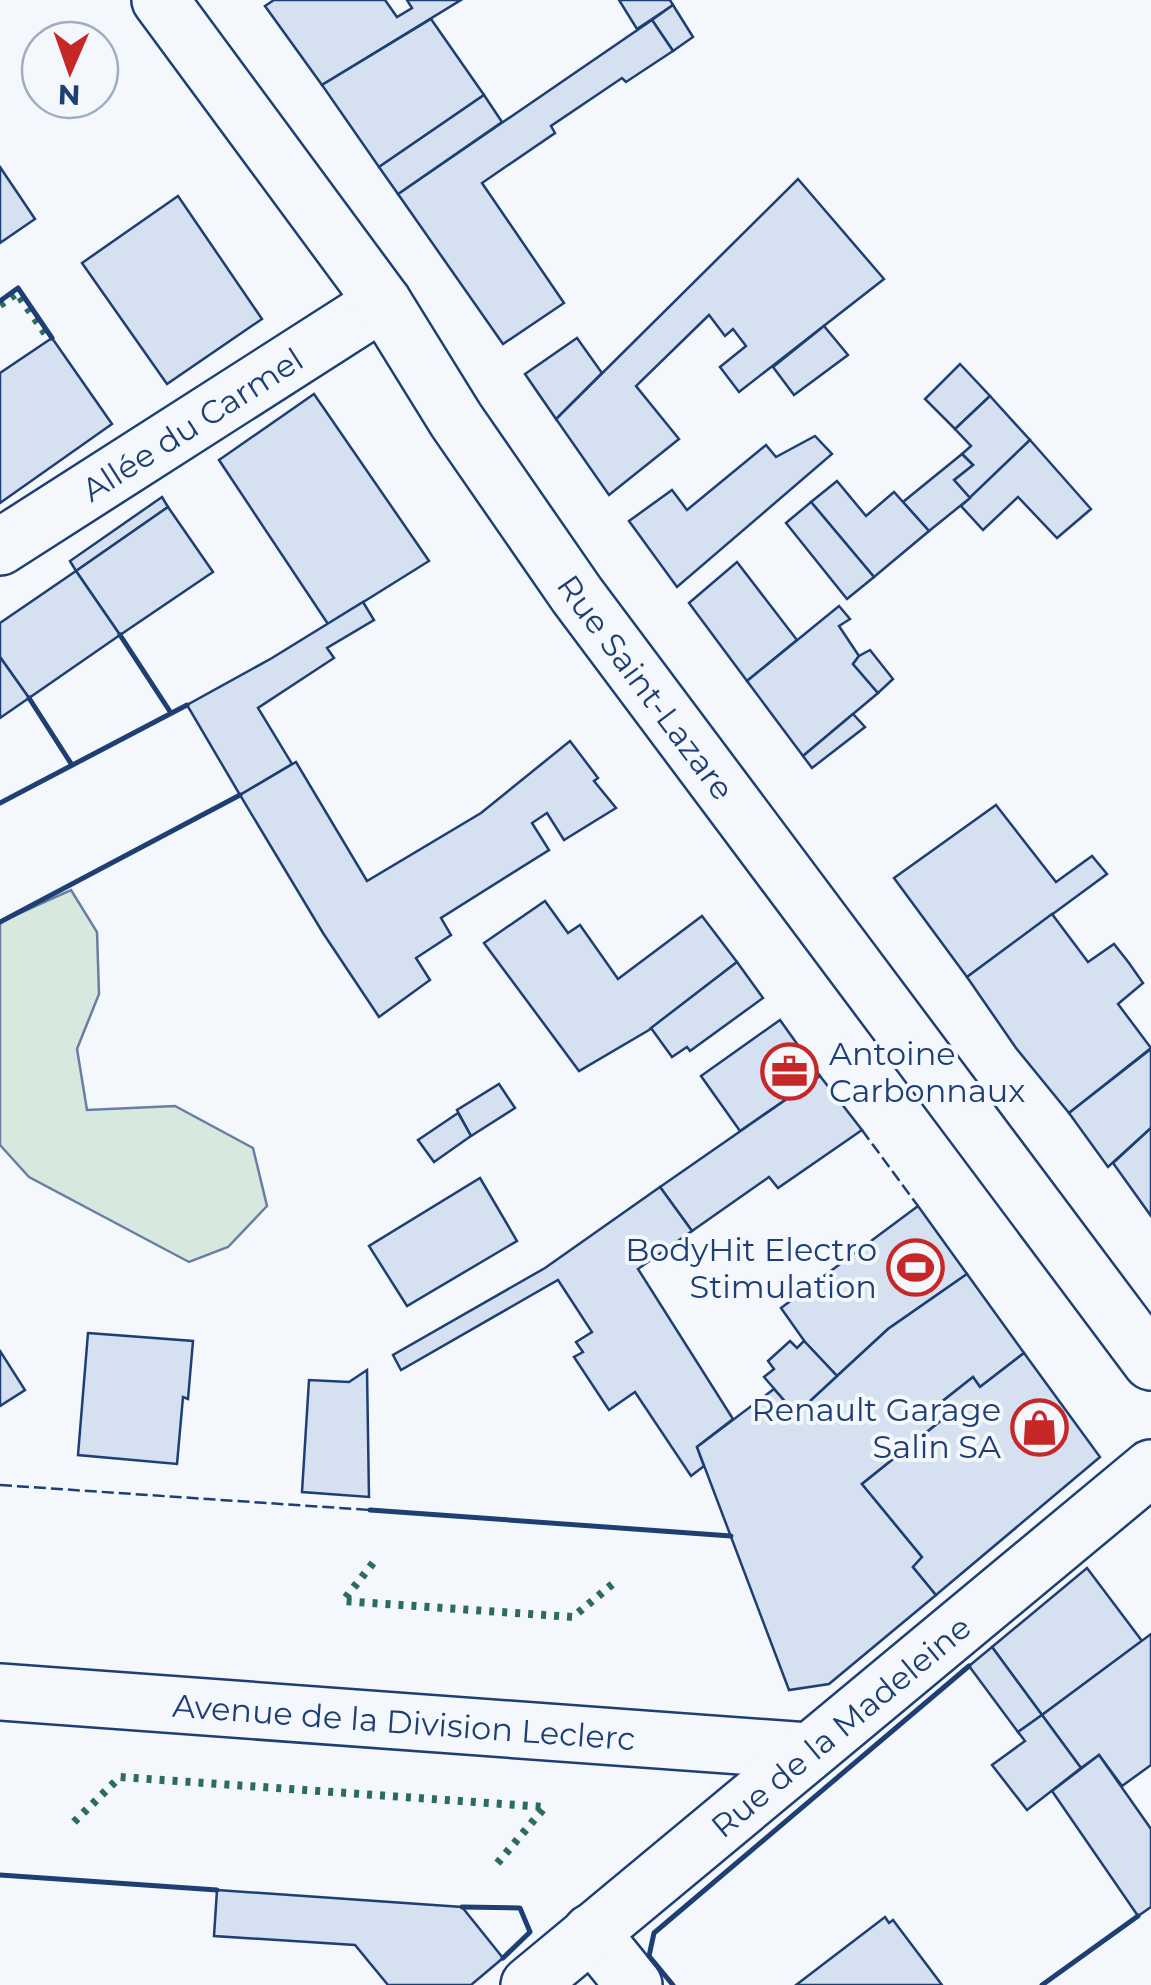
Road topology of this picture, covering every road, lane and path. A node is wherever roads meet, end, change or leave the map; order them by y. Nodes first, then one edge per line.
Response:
1 (160, 0) edge
2 (383, 302) junction
3 (0, 548) edge
4 (1148, 1350) edge
5 (1151, 1468) edge
6 (0, 1692) edge
7 (808, 1751) junction
8 (591, 1932) junction
9 (529, 1985) edge
10 (634, 1985) edge

1 - 2 street, Rue Saint-Lazare
2 - 3 street, Allée du Carmel
2 - 4 street, Rue Saint-Lazare
5 - 7 street, Rue de la Madeleine
6 - 7 street, Avenue de la Division Leclerc
7 - 8 street, Rue de la Madeleine
8 - 9 street, Rue de la Madeleine
8 - 10 street

